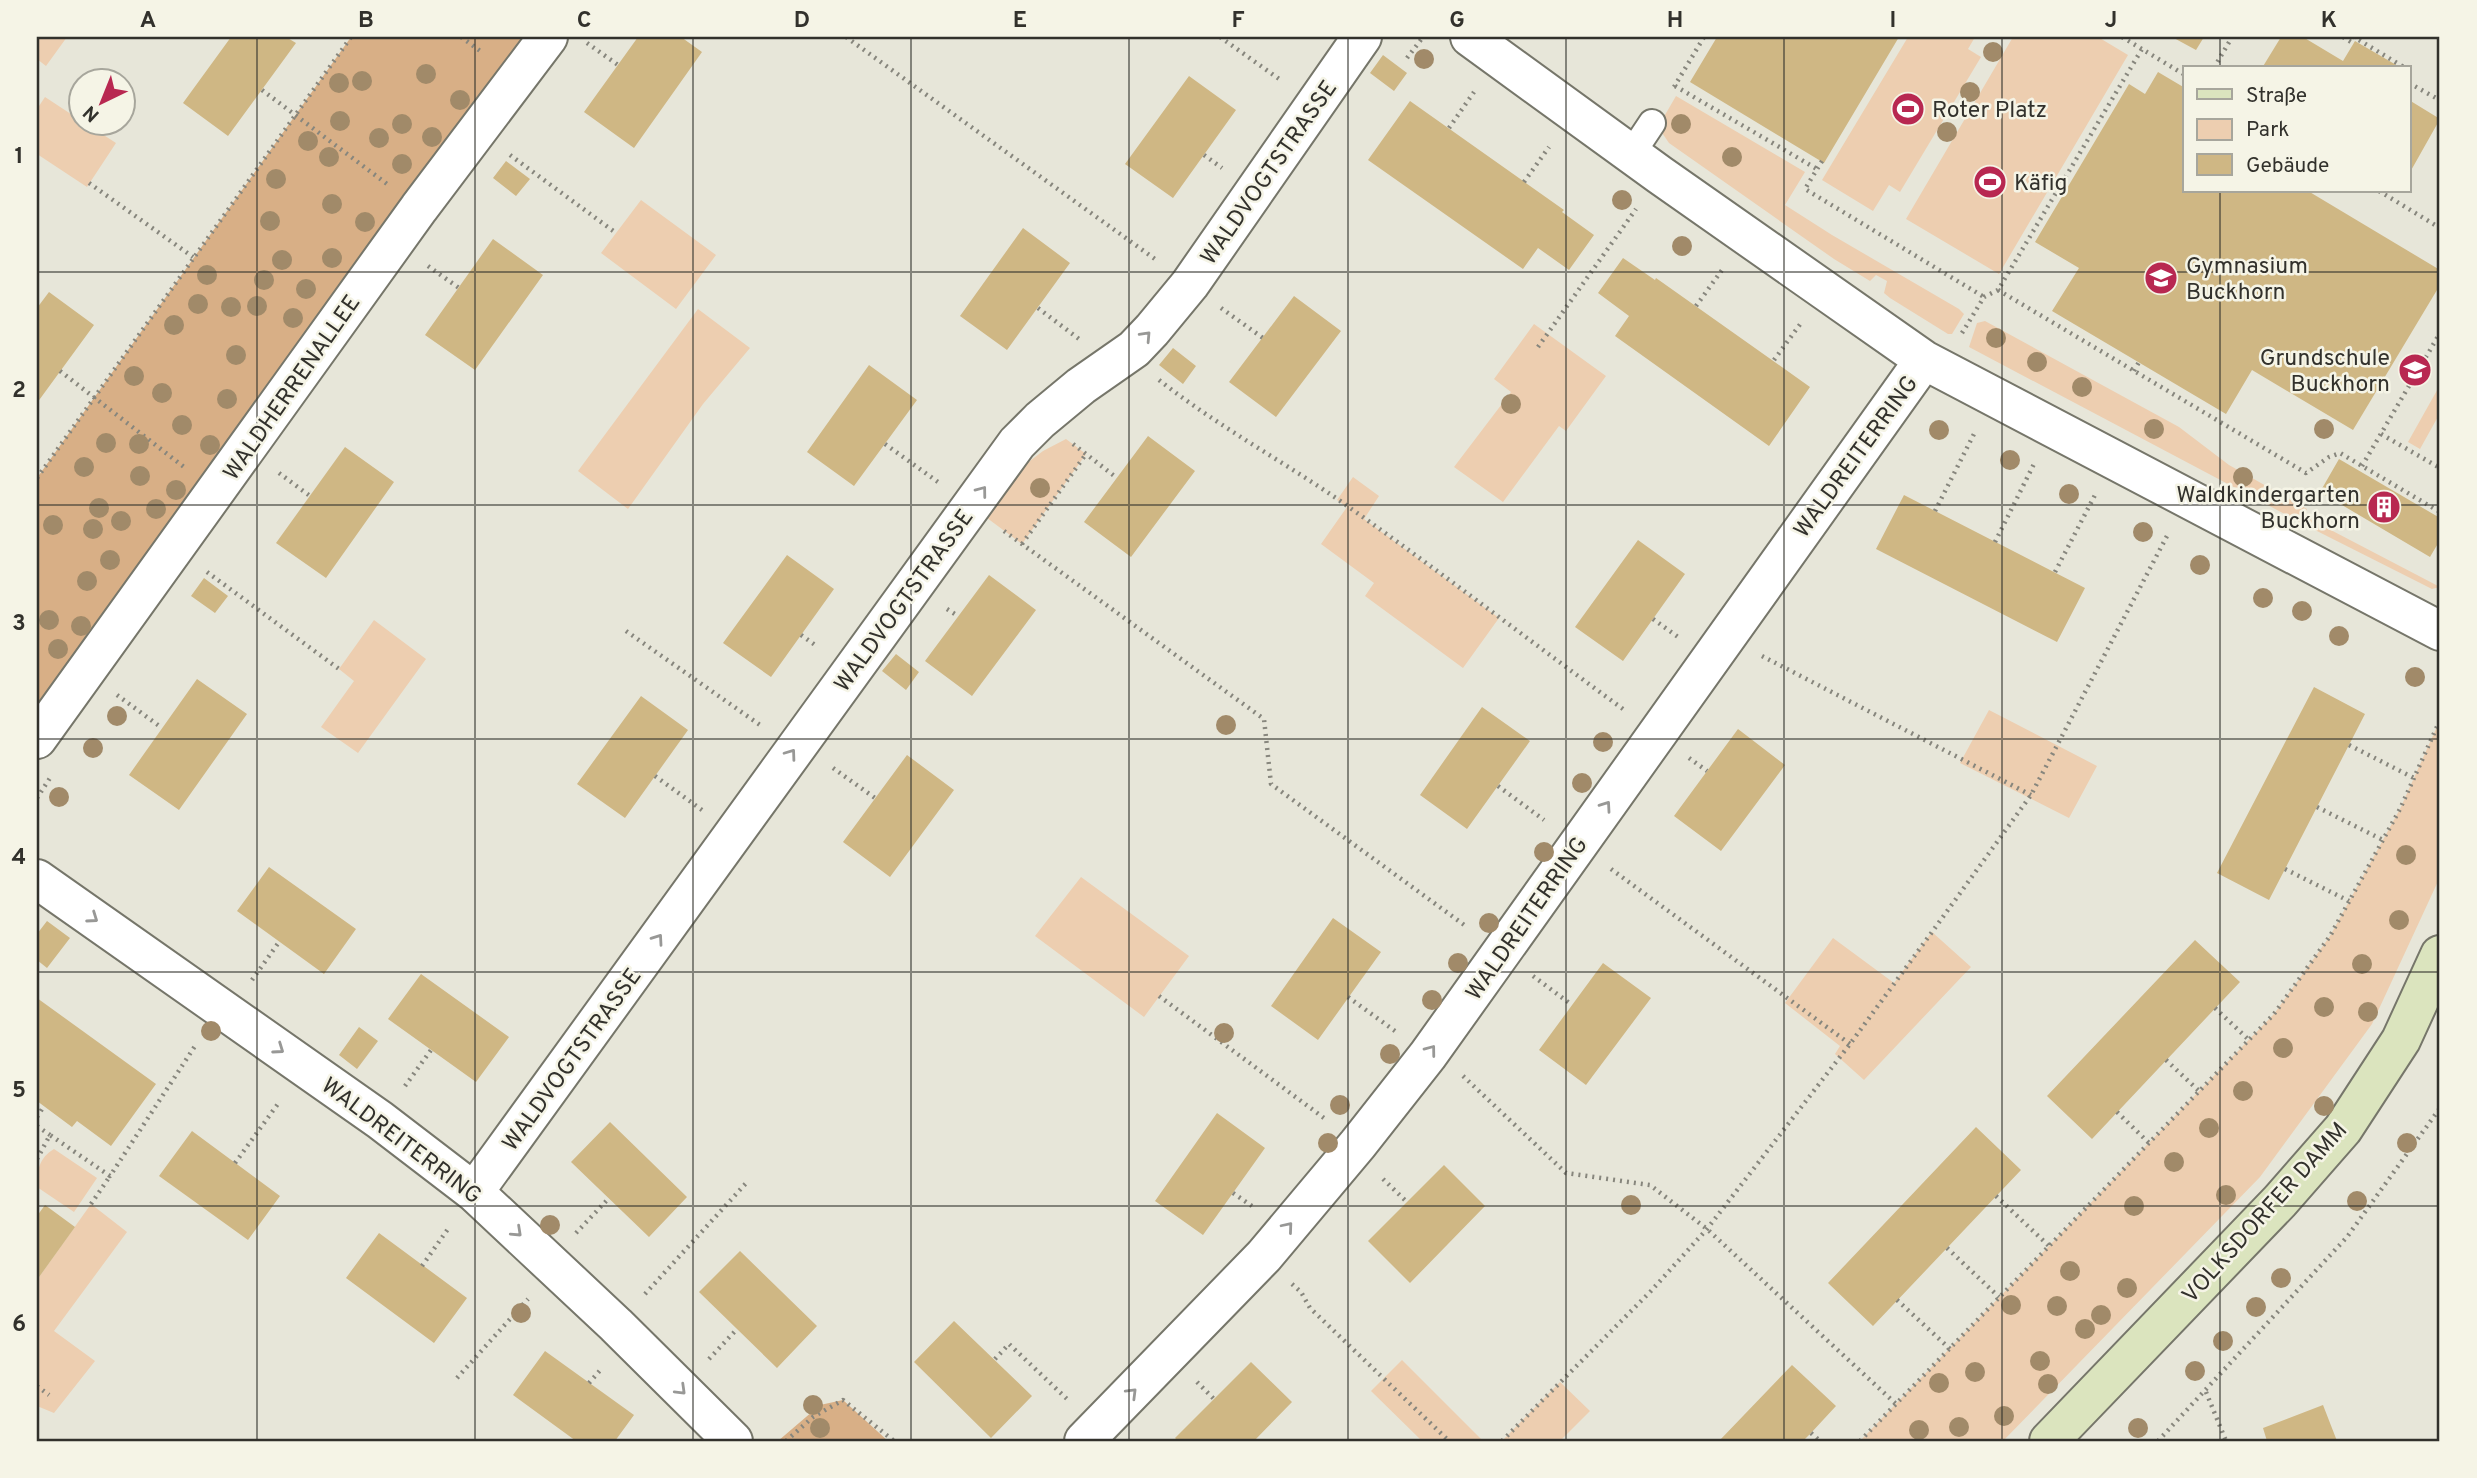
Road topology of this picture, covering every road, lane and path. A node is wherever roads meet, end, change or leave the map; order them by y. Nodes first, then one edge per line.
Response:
1 (351, 37) edge
2 (846, 37) edge
3 (1220, 37) edge
4 (1363, 37) edge
5 (1423, 37) edge
6 (1470, 37) edge
7 (1704, 37) edge
8 (2122, 37) edge
9 (2232, 37) edge
10 (2343, 37) edge
11 (566, 39) edge
12 (2142, 50) junction
13 (1407, 58) dead end
14 (618, 65) dead end
15 (2215, 66) edge
16 (2403, 66) edge
17 (2183, 74) edge
18 (2410, 84) edge
19 (1675, 86) junction
20 (1478, 88) dead end
21 (262, 90) dead end
22 (2440, 94) edge
23 (1315, 104) junction
24 (294, 114) junction
25 (1449, 128) dead end
26 (1642, 138) junction
27 (1553, 142) dead end
28 (503, 150) dead end
29 (357, 161) dead end
30 (1822, 161) dead end
31 (2076, 161) junction
32 (2081, 164) dead end
33 (1817, 169) junction
34 (1524, 182) dead end
35 (89, 183) dead end
36 (2381, 192) edge
37 (2440, 228) edge
38 (1621, 230) dead end
39 (616, 233) dead end
40 (193, 257) junction
41 (420, 260) dead end
42 (1725, 266) dead end
43 (1190, 284) junction
44 (458, 288) dead end
45 (1998, 290) junction
46 (1984, 297) junction
47 (1696, 306) dead end
48 (1802, 321) dead end
49 (1966, 327) dead end
50 (2440, 333) edge
51 (1538, 347) dead end
52 (1773, 360) dead end
53 (1924, 360) junction
54 (2139, 362) dead end
55 (60, 371) dead end
56 (2134, 371) junction
57 (1154, 376) dead end
58 (94, 397) junction
59 (1976, 430) dead end
60 (2381, 434) junction
61 (148, 439) dead end
62 (1066, 439) dead end
63 (885, 444) dead end
64 (1086, 454) junction
65 (2035, 462) dead end
66 (2362, 466) junction
67 (272, 468) dead end
68 (2440, 468) edge
69 (37, 478) edge
70 (1117, 478) dead end
71 (2096, 494) dead end
72 (310, 496) dead end
73 (971, 506) junction
74 (1935, 511) dead end
75 (2440, 512) edge
76 (2169, 532) dead end
77 (1994, 542) dead end
78 (1022, 544) junction
79 (201, 567) dead end
80 (2055, 572) dead end
81 (626, 631) dead end
82 (2440, 631) edge
83 (1761, 655) dead end
84 (339, 668) dead end
85 (112, 691) dead end
86 (1602, 694) dead end
87 (2440, 720) edge
88 (162, 728) dead end
89 (37, 739) edge
90 (2349, 745) dead end
91 (795, 749) junction
92 (2414, 778) junction
93 (1498, 786) dead end
94 (2031, 795) junction
95 (875, 798) dead end
96 (2317, 807) dead end
97 (2383, 840) junction
98 (1578, 845) junction
99 (1609, 868) dead end
100 (2285, 869) dead end
101 (37, 879) edge
102 (2349, 901) junction
103 (1502, 953) junction
104 (2440, 956) edge
105 (1159, 996) dead end
106 (1348, 997) dead end
107 (2215, 1008) dead end
108 (203, 1034) dead end
109 (2249, 1040) junction
110 (1850, 1044) junction
111 (1428, 1055) junction
112 (2166, 1060) dead end
113 (2199, 1091) junction
114 (286, 1094) dead end
115 (1305, 1103) dead end
116 (44, 1106) dead end
117 (2440, 1108) edge
118 (2117, 1112) dead end
119 (37, 1116) edge
120 (37, 1126) edge
121 (50, 1135) junction
122 (2149, 1143) junction
123 (37, 1159) edge
124 (235, 1163) dead end
125 (110, 1175) junction
126 (748, 1181) dead end
127 (474, 1192) junction
128 (1996, 1196) dead end
129 (91, 1204) dead end
130 (1707, 1229) junction
131 (2049, 1245) junction
132 (1947, 1248) dead end
133 (1301, 1292) dead end
134 (530, 1296) dead end
135 (1999, 1297) junction
136 (1897, 1300) dead end
137 (616, 1325) junction
138 (1950, 1349) junction
139 (995, 1359) dead end
140 (457, 1378) dead end
141 (37, 1386) edge
142 (2206, 1392) junction
143 (49, 1395) dead end
144 (1896, 1404) junction
145 (1811, 1433) dead end
146 (1091, 1434) edge
147 (733, 1441) edge
148 (786, 1441) edge
149 (894, 1441) edge
150 (1449, 1441) edge
151 (1502, 1441) edge
152 (1820, 1441) edge
153 (1860, 1441) edge
154 (2049, 1441) edge
155 (2158, 1441) edge
156 (2226, 1441) edge

1 - 24 path
2 - 43 path
3 - 23 path
4 - 23 street, WALDVOGTSTRASSE
5 - 13 path
6 - 26 street, WALDREITERRING
7 - 19 path
8 - 12 path
9 - 15 path
10 - 16 path
11 - 14 path
11 - 89 street, WALDHERRENALLEE
12 - 17 path
12 - 31 path
18 - 22 path
19 - 26 path
19 - 33 path
20 - 25 path
21 - 24 path
23 - 43 street, WALDVOGTSTRASSE
24 - 29 path
24 - 40 path
26 - 53 street, WALDREITERRING
27 - 34 path
28 - 39 path
30 - 33 path
31 - 32 path
31 - 45 path
33 - 46 path
35 - 40 path
36 - 37 path
38 - 51 path
40 - 58 path
41 - 44 path
42 - 47 path
73 -> 43 street, WALDVOGTSTRASSE
45 - 46 path
45 - 56 path
46 - 49 path
48 - 52 path
50 - 60 path
53 - 82 street, WALDREITERRING
98 -> 53 street, WALDREITERRING
54 - 56 path
55 - 58 path
56 - 66 path
57 - 86 path
58 - 61 path
58 - 69 path
59 - 74 path
60 - 66 path
60 - 68 path
62 - 64 path
63 - 73 path
64 - 70 path
64 - 78 path
65 - 77 path
66 - 75 path
67 - 72 path
71 - 80 path
73 - 78 path
73 - 91 street, WALDVOGTSTRASSE
76 - 94 path
78 - 103 path
79 - 84 path
81 - 91 path
83 - 94 path
85 - 88 path
87 - 92 path
90 - 92 path
91 - 95 path
127 -> 91 street, WALDVOGTSTRASSE
92 - 97 path
93 - 98 path
94 - 110 path
96 - 97 path
97 - 102 path
98 - 103 street, WALDREITERRING
99 - 110 path
100 - 102 path
101 -> 127 street, WALDREITERRING
102 - 109 path
111 -> 103 street, WALDREITERRING
104 - 154 main road, VOLKSDORFER DAMM
105 - 115 path
106 - 111 path
107 - 109 path
108 - 125 path
109 - 113 path
110 - 130 path
111 - 130 path
146 -> 111 street, WALDREITERRING
112 - 113 path
113 - 122 path
114 - 124 path
116 - 119 path
117 - 142 path
118 - 122 path
120 - 121 path
121 - 123 path
121 - 125 path
122 - 131 path
125 - 129 path
126 - 137 path
127 -> 137 street, WALDREITERRING
128 - 131 path
130 - 144 path
130 - 151 path
131 - 135 path
132 - 135 path
133 - 150 path
134 - 140 path
135 - 138 path
136 - 138 path
137 -> 147 street, WALDREITERRING
138 - 144 path
139 - 146 path
141 - 143 path
142 - 155 path
142 - 156 path
144 - 153 path
145 - 152 path
148 - 149 path

